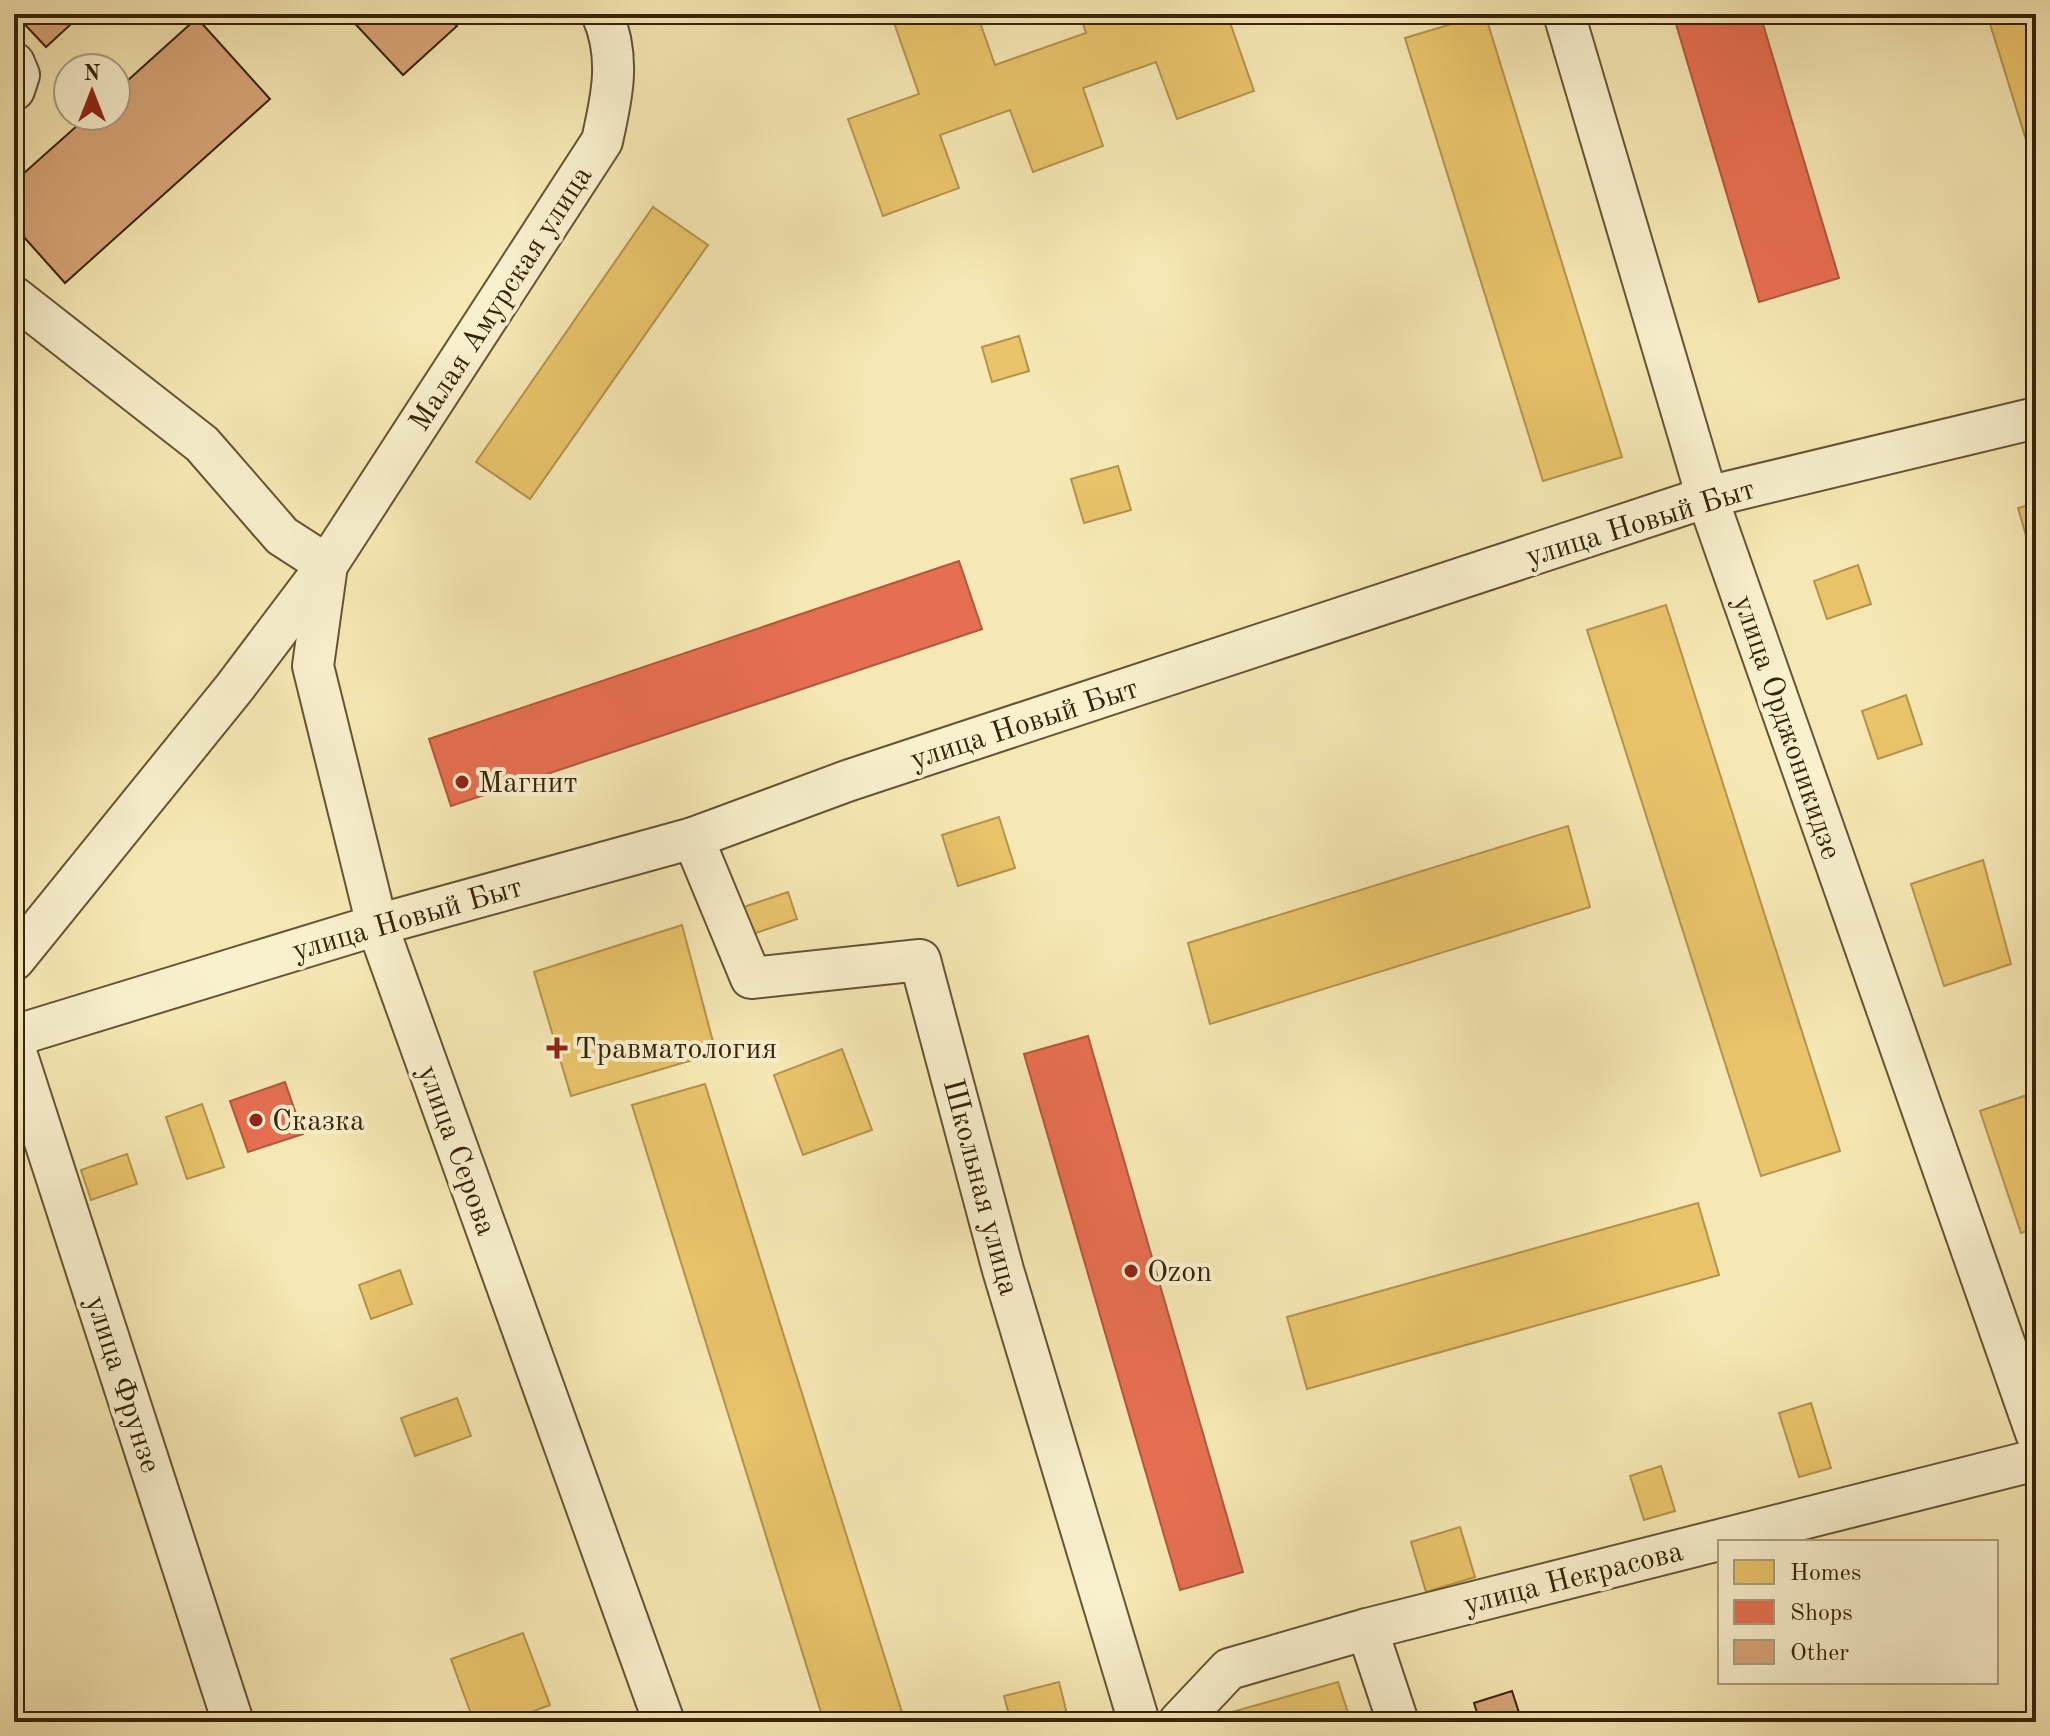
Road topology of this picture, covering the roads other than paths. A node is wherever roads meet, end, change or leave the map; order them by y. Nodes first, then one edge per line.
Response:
1 (602, 14) edge
2 (1564, 14) edge
3 (14, 63) edge
4 (14, 90) edge
5 (14, 297) edge
6 (2036, 418) edge
7 (1707, 497) junction
8 (327, 565) junction
9 (693, 838) junction
10 (377, 925) junction
11 (14, 960) edge
12 (14, 1036) edge
13 (14, 1046) edge
14 (2036, 1433) edge
15 (2036, 1460) edge
16 (1718, 1540) edge
17 (1719, 1540) edge
18 (1367, 1629) junction
19 (233, 1722) edge
20 (664, 1722) edge
21 (1139, 1722) edge
22 (1179, 1722) edge
23 (1398, 1722) edge

1 - 8 street, Малая Амурская улица
2 - 7 street, улица Орджоникидзе
3 - 4 street
5 - 8 street
6 - 7 street, улица Новый Быт
7 - 9 street, улица Новый Быт
7 - 14 street, улица Орджоникидзе
8 - 10 street, улица Серова
8 - 11 street, Малая Амурская улица
9 - 10 street, улица Новый Быт
9 - 21 street, Школьная улица
10 - 12 street, улица Новый Быт
10 - 20 street, улица Серова
13 - 19 street, улица Фрунзе
15 - 17 street, улица Некрасова
16 - 18 street, улица Некрасова
18 - 22 street, улица Некрасова
18 - 23 street

